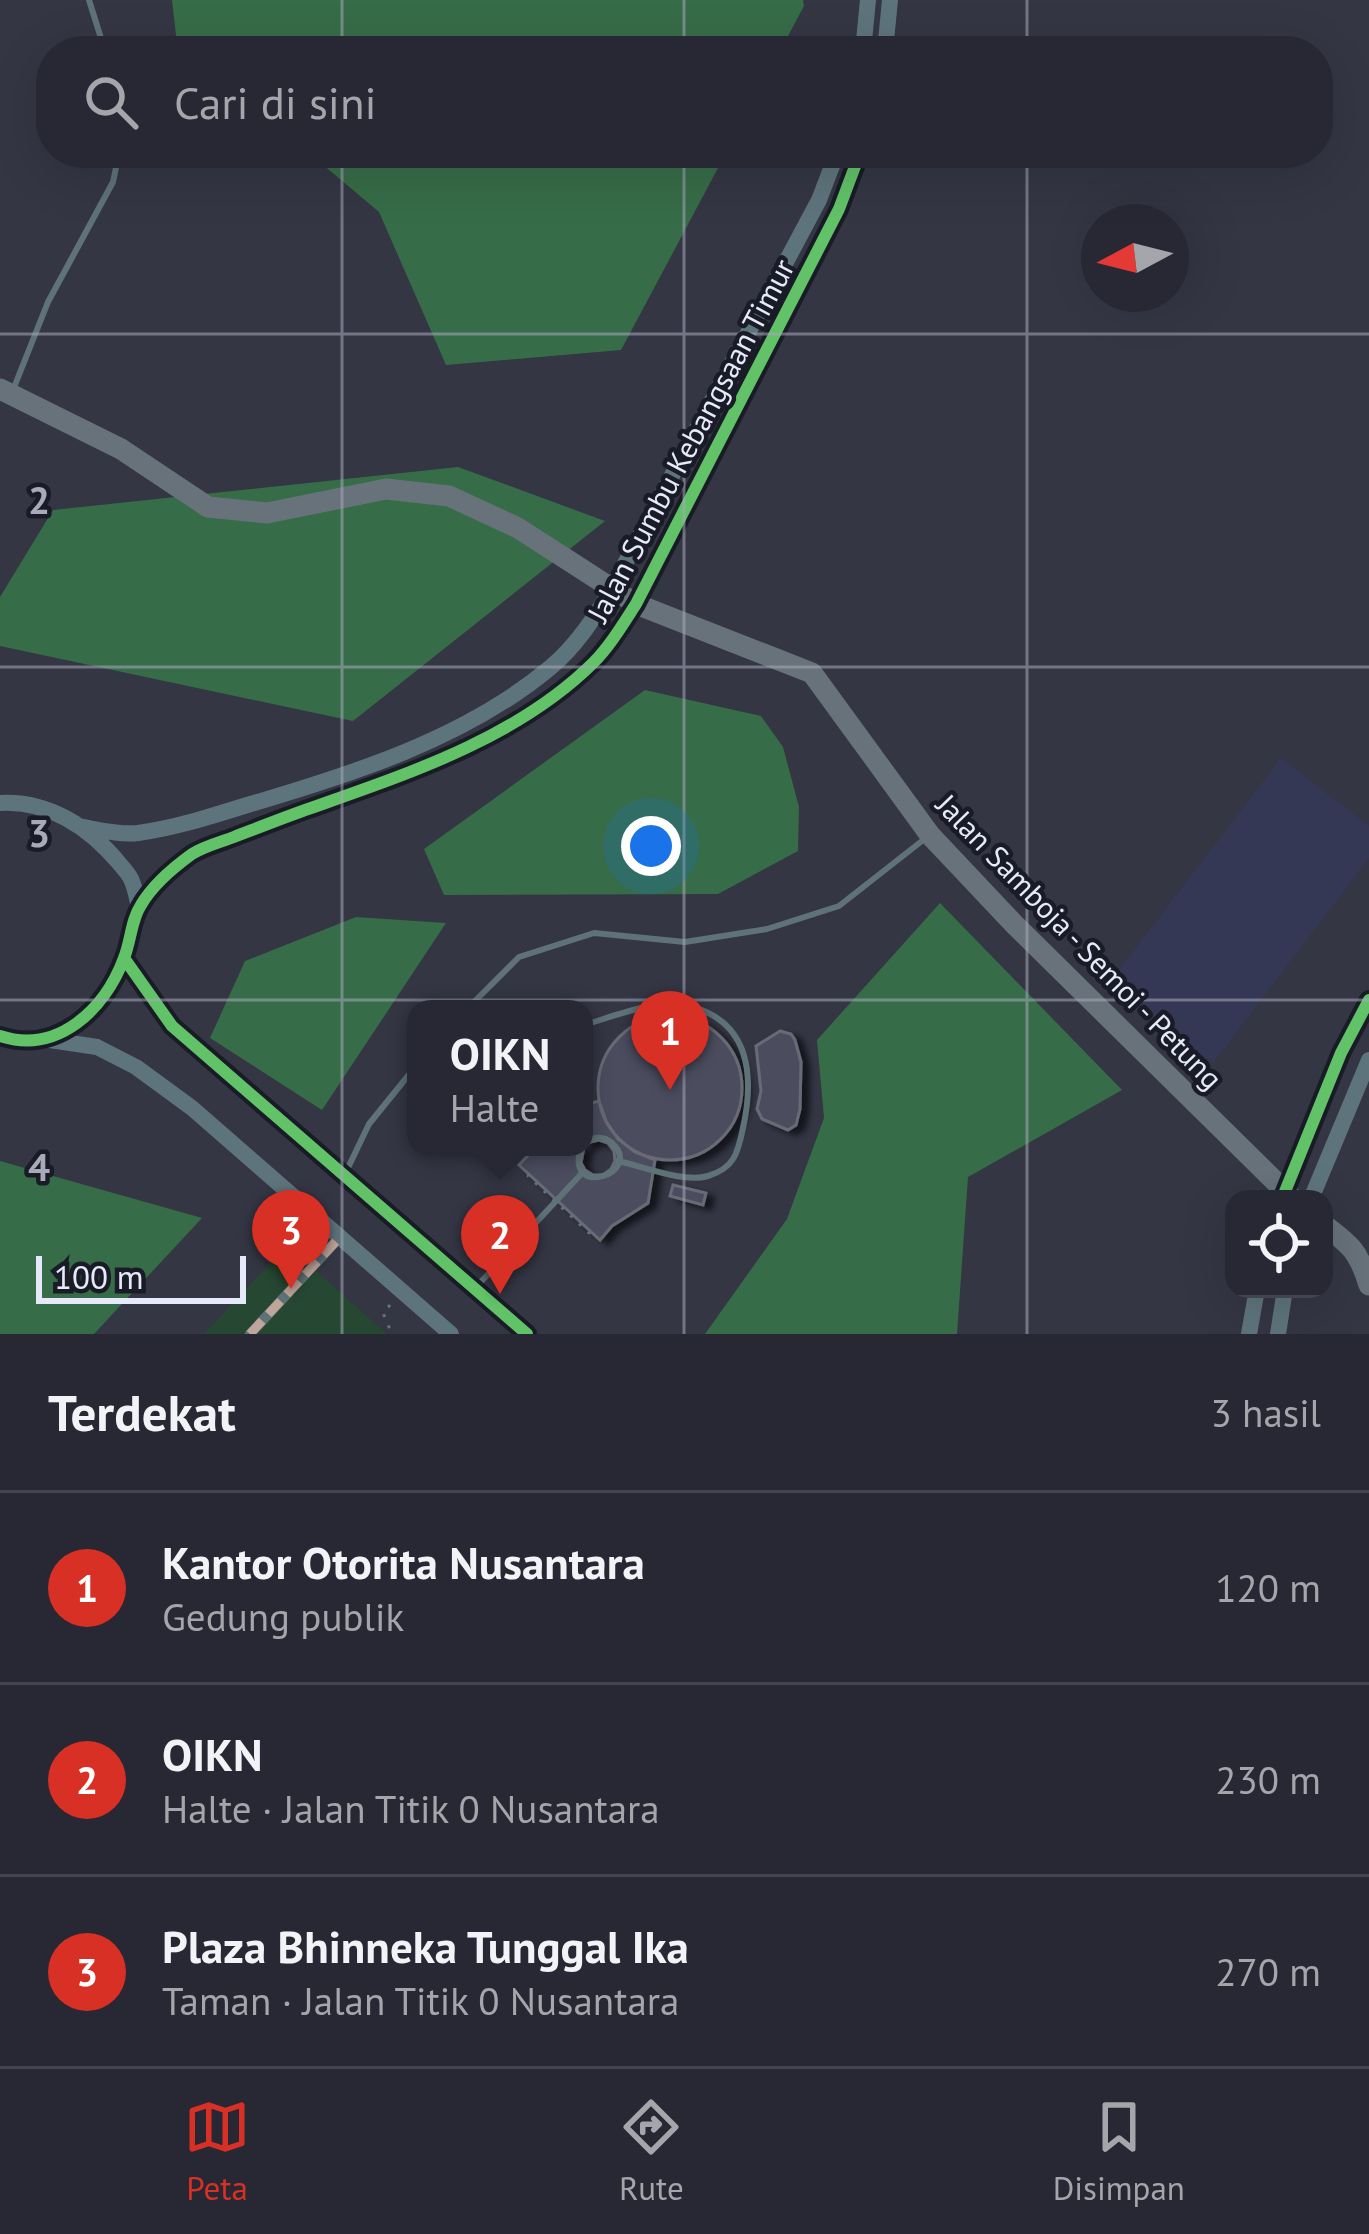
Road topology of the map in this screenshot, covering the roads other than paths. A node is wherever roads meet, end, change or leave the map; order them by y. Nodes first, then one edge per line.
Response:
1 (88, 0) edge
2 (868, 0) edge
3 (890, 0) edge
4 (100, 36) edge
5 (864, 36) edge
6 (886, 36) edge
7 (116, 168) edge
8 (831, 168) edge
9 (854, 168) edge
10 (6, 392) edge
11 (612, 588) junction
12 (636, 604) junction
13 (0, 803) edge
14 (83, 827) junction
15 (929, 835) junction
16 (139, 908) junction
17 (124, 958) junction
18 (476, 1000) edge
19 (1369, 1000) edge
20 (593, 1022) edge
21 (0, 1036) edge
22 (50, 1040) junction
23 (1369, 1060) edge
24 (407, 1077) edge
25 (593, 1140) edge
26 (580, 1156) edge
27 (618, 1161) junction
28 (583, 1172) junction
29 (345, 1174) junction
30 (1281, 1190) edge
31 (1289, 1190) edge
32 (1315, 1190) edge
33 (1333, 1232) edge
34 (340, 1237) junction
35 (1369, 1285) edge
36 (475, 1287) junction
37 (1255, 1298) edge
38 (1284, 1298) edge
39 (250, 1334) edge
40 (451, 1334) edge
41 (527, 1334) edge
42 (1250, 1334) edge
43 (1278, 1334) edge

1 - 4 lane
2 - 5 street
3 - 6 street
7 - 10 lane
8 - 11 street, Jalan Sumbu Kebangsaan Timur
9 - 12 street, Jalan Sumbu Kebangsaan Timur
10 - 11 highway, Jalan Samboja - Semoi - Petung
11 - 12 highway, Jalan Samboja - Semoi - Petung
11 - 14 street, Jalan Sumbu Kebangsaan Timur
12 - 15 highway, Jalan Samboja - Semoi - Petung
12 - 16 street, Jalan Sumbu Kebangsaan Timur
13 - 14 street, Jalan Sumbu Kebangsaan Timur
14 - 16 street, Jalan Sumbu Kebangsaan Timur
15 - 18 lane
15 - 30 highway, Jalan Samboja - Semoi - Petung
16 - 17 street, Jalan Sumbu Kebangsaan Timur
17 - 22 street, Jalan Sumbu Kebangsaan Timur
17 - 29 street
19 - 31 street
20 - 27 lane
21 - 22 street
22 - 34 street
23 - 32 street
24 - 29 lane
25 - 27 lane
26 - 28 lane
27 - 28 lane
28 - 36 lane
29 - 36 street
33 - 35 highway
34 - 39 street
34 - 40 street
36 - 41 street
37 - 42 street
38 - 43 street

